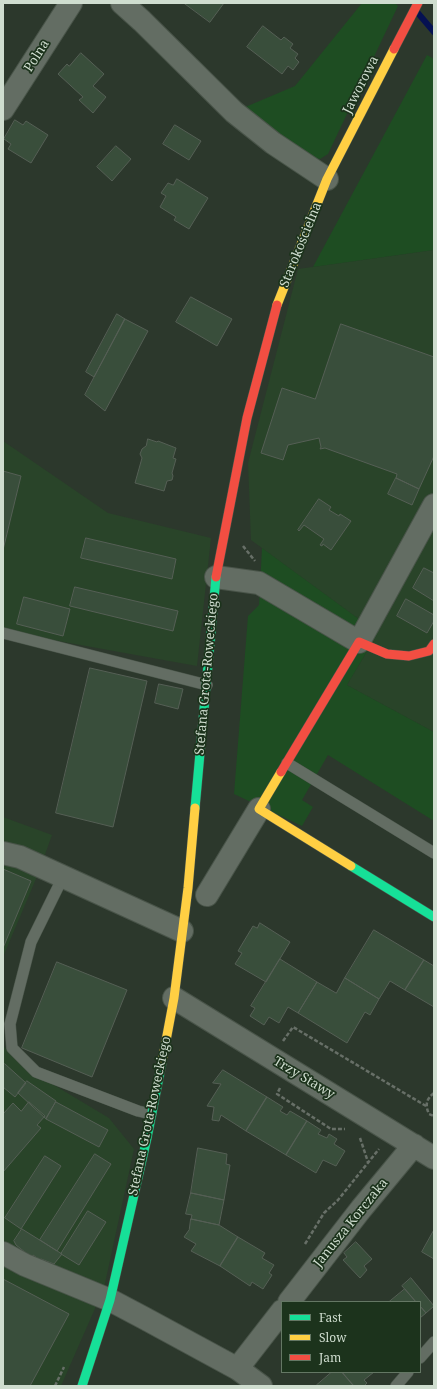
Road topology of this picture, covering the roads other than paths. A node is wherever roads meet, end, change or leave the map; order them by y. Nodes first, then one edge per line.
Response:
1 (70, 3) edge
2 (122, 3) edge
3 (418, 3) edge
4 (3, 109) edge
5 (327, 179) junction
6 (434, 505) edge
7 (216, 576) junction
8 (3, 633) edge
9 (359, 642) junction
10 (434, 644) edge
11 (207, 685) junction
12 (287, 763) junction
13 (259, 809) junction
14 (3, 853) edge
15 (434, 853) edge
16 (63, 877) junction
17 (207, 895) dead end
18 (434, 917) edge
19 (182, 931) junction
20 (174, 998) junction
21 (152, 1114) junction
22 (409, 1151) junction
23 (434, 1158) edge
24 (3, 1253) edge
25 (110, 1300) junction
26 (290, 1301) edge
27 (281, 1312) edge
28 (434, 1342) edge
29 (421, 1357) edge
30 (238, 1369) junction
31 (407, 1373) edge
32 (82, 1386) edge
33 (261, 1386) edge
34 (396, 1386) edge

1 - 4 street, Polna
2 - 5 street
3 - 5 street, Jaworowa
5 - 7 street, Starokościelna
6 - 9 street
7 - 9 street, Stefana Grota-Roweckiego
7 - 11 street, Stefana Grota-Roweckiego
8 - 11 lane
9 - 10 street, Stefana Grota-Roweckiego
9 - 12 street
11 - 19 street, Stefana Grota-Roweckiego
12 - 13 street
12 - 15 lane
13 - 17 street
13 - 18 street
14 - 16 street
16 - 19 street
16 - 21 lane
19 - 20 street, Stefana Grota-Roweckiego
20 - 21 street, Stefana Grota-Roweckiego
20 - 22 street, Trzy Stawy
21 - 25 street, Stefana Grota-Roweckiego
22 - 23 street, Trzy Stawy
22 - 26 street, Janusza Korczaka
24 - 25 street
25 - 30 street
25 - 32 street, Stefana Grota-Roweckiego
27 - 30 street
28 - 29 lane
30 - 33 street
31 - 34 lane

